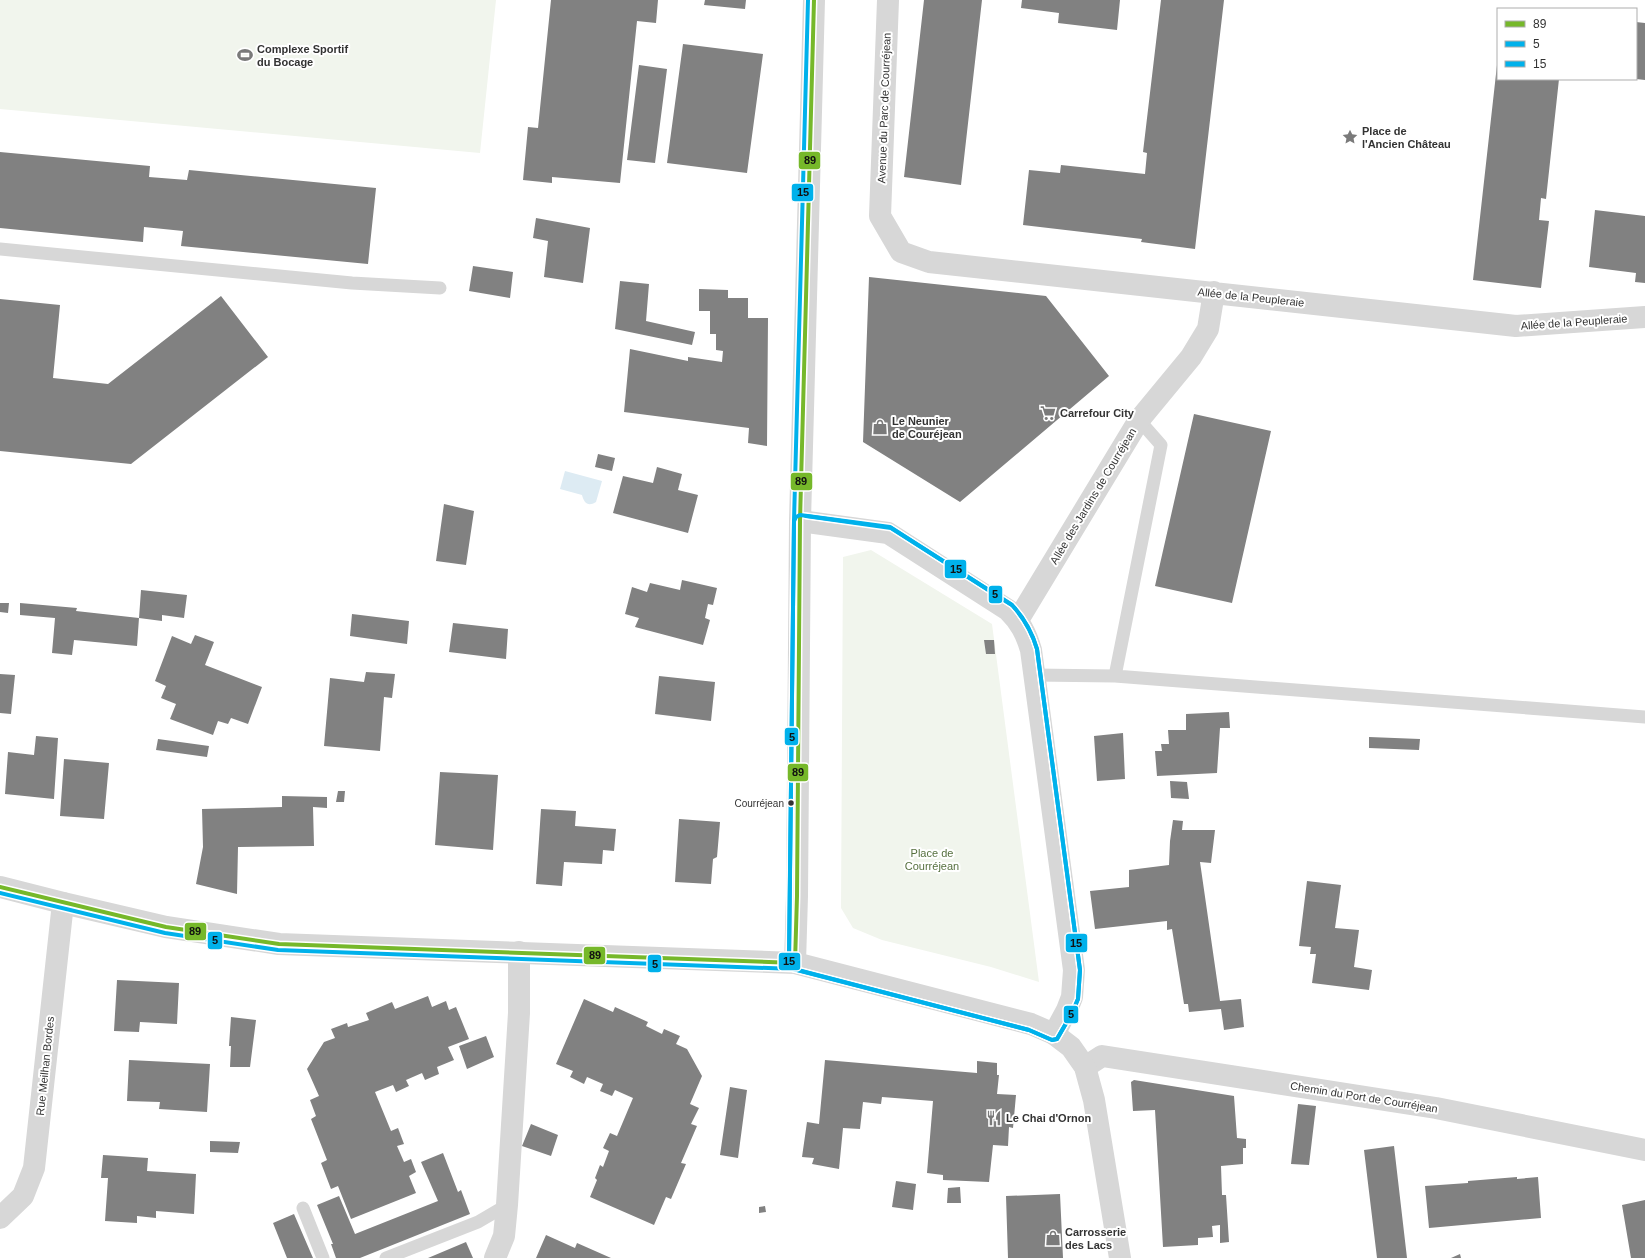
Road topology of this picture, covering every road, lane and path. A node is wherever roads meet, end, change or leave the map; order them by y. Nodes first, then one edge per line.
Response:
1 (814, 0) edge
2 (888, 0) edge
3 (880, 216) joint
4 (0, 249) edge
5 (440, 288) dead end
6 (1214, 292) junction
7 (1645, 317) edge
8 (1140, 420) junction
9 (800, 521) junction
10 (1018, 620) junction
11 (1034, 675) junction
12 (1115, 676) junction
13 (1645, 717) edge
14 (0, 887) edge
15 (63, 903) junction
16 (519, 952) junction
17 (795, 963) junction
18 (1054, 1034) junction
19 (1085, 1067) junction
20 (1645, 1150) edge
21 (506, 1205) junction
22 (303, 1208) dead end
23 (0, 1218) edge
24 (323, 1258) edge
25 (386, 1258) edge
26 (495, 1258) edge
27 (1120, 1258) edge

1 - 9 street
2 - 3 street, Avenue du Parc de Courréjean
3 - 6 street, Allée de la Peupleraie
4 - 5 lane
6 - 7 street, Allée de la Peupleraie
6 - 8 street, Allée des Jardins de Courréjean
8 - 10 street, Allée des Jardins de Courréjean
8 - 12 lane
9 - 10 street
9 - 17 street
10 - 11 street
11 - 12 lane
11 - 18 street
12 - 13 lane
14 - 15 street
15 - 16 street
15 - 23 street, Rue Meilhan Bordes
16 - 17 street
16 - 21 street
17 - 18 street
18 - 19 street
19 - 20 street, Chemin du Port de Courréjean
19 - 27 street
21 - 25 lane
21 - 26 street
22 - 24 lane

